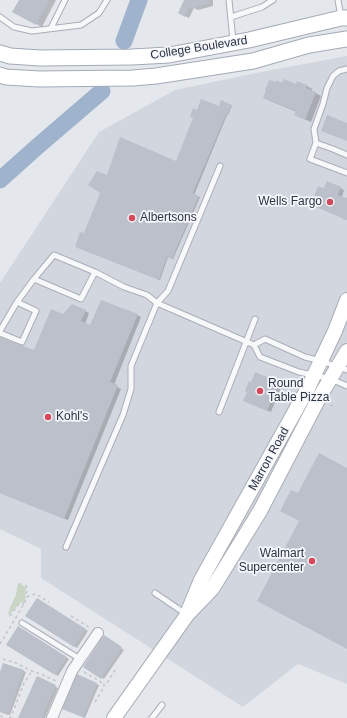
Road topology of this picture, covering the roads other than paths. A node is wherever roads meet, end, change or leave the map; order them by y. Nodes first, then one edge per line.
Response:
1 (66, 0) edge
2 (107, 0) edge
3 (229, 0) edge
4 (273, 0) edge
5 (338, 0) edge
6 (0, 17) edge
7 (231, 17) junction
8 (344, 18) edge
9 (51, 28) junction
10 (345, 40) edge
11 (233, 43) junction
12 (0, 54) edge
13 (347, 69) edge
14 (0, 75) edge
15 (156, 76) junction
16 (316, 143) junction
17 (347, 155) edge
18 (220, 166) dead end
19 (347, 173) edge
20 (95, 272) junction
21 (34, 279) junction
22 (347, 300) edge
23 (17, 302) junction
24 (156, 303) junction
25 (255, 319) dead end
26 (0, 332) edge
27 (247, 341) junction
28 (254, 345) junction
29 (347, 351) edge
30 (321, 361) junction
31 (339, 372) edge
32 (314, 375) junction
33 (347, 386) edge
34 (219, 412) dead end
35 (66, 547) dead end
36 (155, 593) dead end
37 (187, 615) junction
38 (22, 623) dead end
39 (95, 631) road end
40 (80, 659) junction
41 (162, 705) dead end
42 (52, 718) edge
43 (114, 718) edge
44 (152, 718) edge

1 - 9 lane
2 - 9 lane
3 - 7 lane
4 - 7 lane
5 - 8 lane
6 - 9 lane
7 - 11 lane
8 - 11 main road, College Boulevard
10 - 15 main road, College Boulevard
11 - 12 main road, College Boulevard
11 - 15 main road
13 - 16 lane
14 - 15 main road, College Boulevard
16 - 17 lane
16 - 19 lane
18 - 24 lane
20 - 21 lane
20 - 21 lane
20 - 24 lane
21 - 23 lane
22 - 30 street, Marron Road
23 - 26 lane
23 - 26 lane
24 - 27 lane
24 - 35 lane
25 - 27 lane
27 - 28 lane
27 - 34 lane
28 - 30 lane
28 - 32 lane
29 - 31 street, Marron Road
30 - 31 lane
30 - 32 street, Marron Road
31 - 32 lane
31 - 33 lane
31 - 37 street, Marron Road
32 - 37 street, Marron Road
36 - 37 lane
37 - 43 street, Marron Road
38 - 40 lane
39 - 40 street
40 - 42 street
41 - 44 lane

